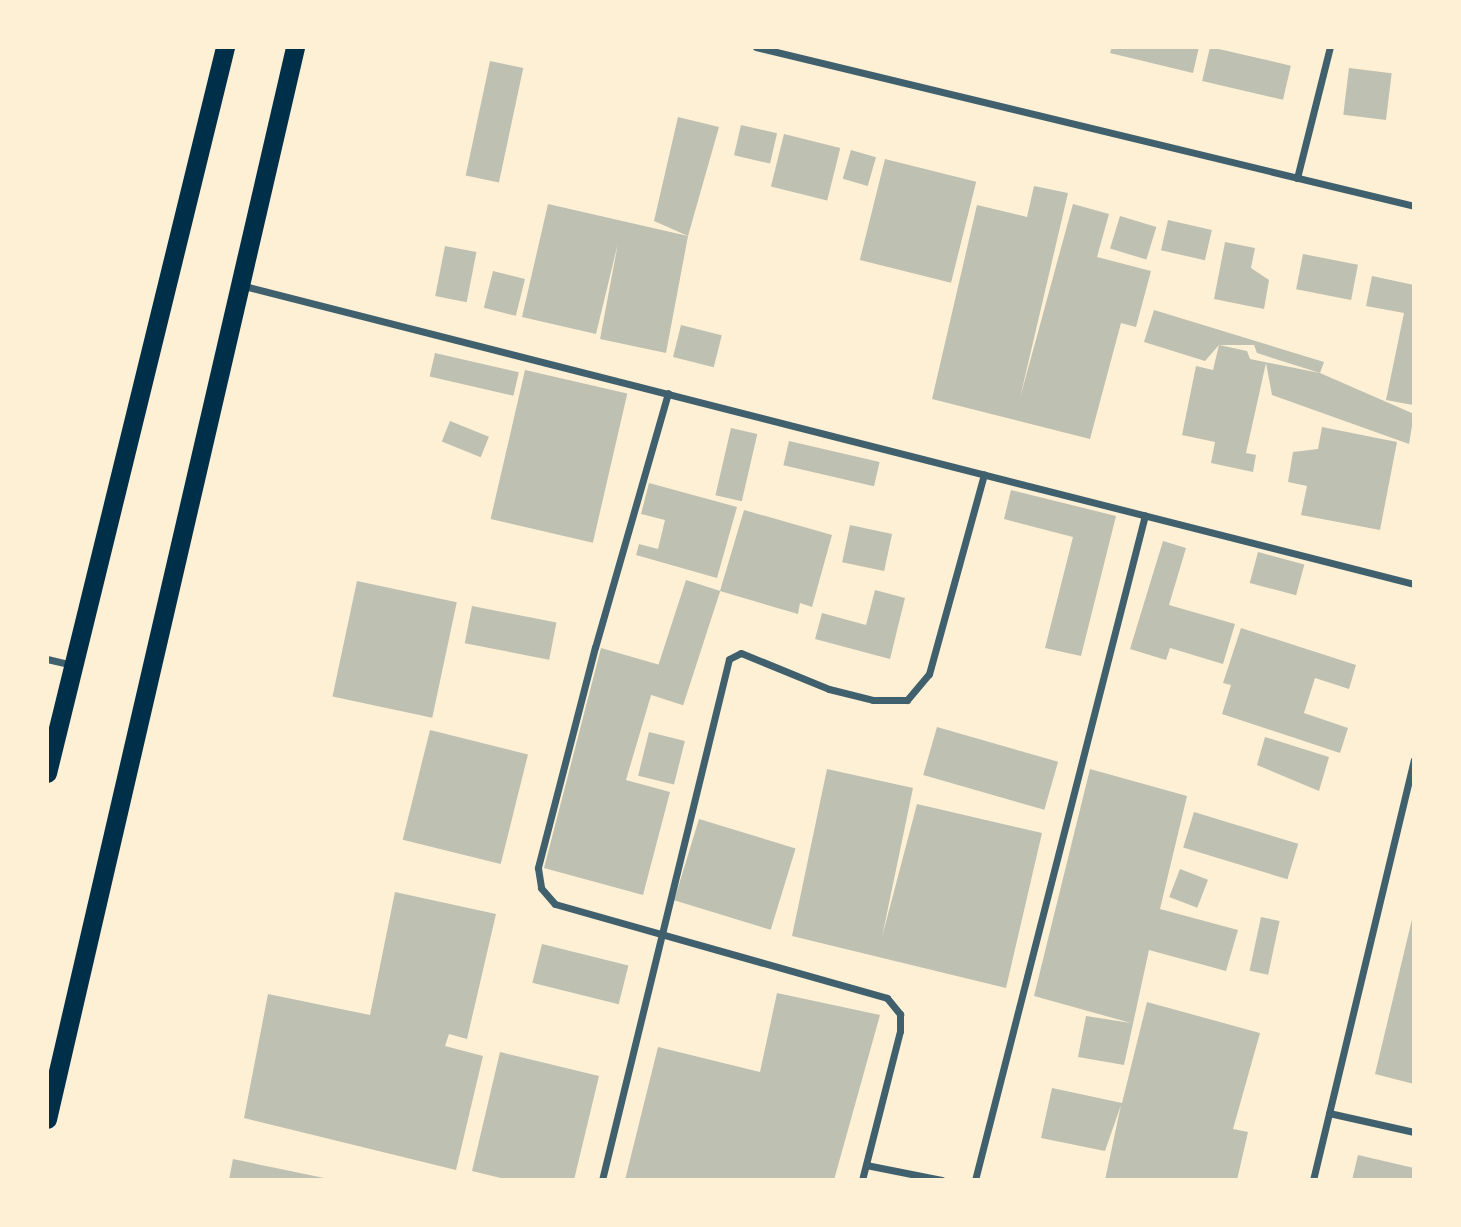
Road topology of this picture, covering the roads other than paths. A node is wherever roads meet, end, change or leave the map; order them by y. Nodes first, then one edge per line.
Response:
1 (225, 47) edge
2 (295, 47) edge
3 (756, 47) edge
4 (793, 47) edge
5 (1330, 47) edge
6 (791, 56) junction
7 (1297, 178) junction
8 (1414, 206) edge
9 (239, 285) junction
10 (668, 394) junction
11 (984, 474) junction
12 (1145, 515) junction
13 (1414, 584) edge
14 (47, 659) edge
15 (74, 665) junction
16 (1414, 760) edge
17 (47, 773) edge
18 (659, 934) junction
19 (1329, 1113) junction
20 (47, 1119) edge
21 (1414, 1132) edge
22 (866, 1165) junction
23 (602, 1180) edge
24 (862, 1180) edge
25 (943, 1180) edge
26 (975, 1180) edge
27 (1313, 1180) edge

1 - 15 highway
2 - 9 highway
3 - 6 street
4 - 6 street
5 - 7 street
6 - 7 street
7 - 8 street
9 - 10 street
9 - 20 highway
10 - 11 street
10 - 18 street
11 - 12 street
11 - 18 street
12 - 13 street
12 - 26 street
14 - 15 street
15 - 17 highway
16 - 19 street
18 - 22 street
18 - 23 street
19 - 21 street
19 - 27 street
22 - 24 street
22 - 25 street

